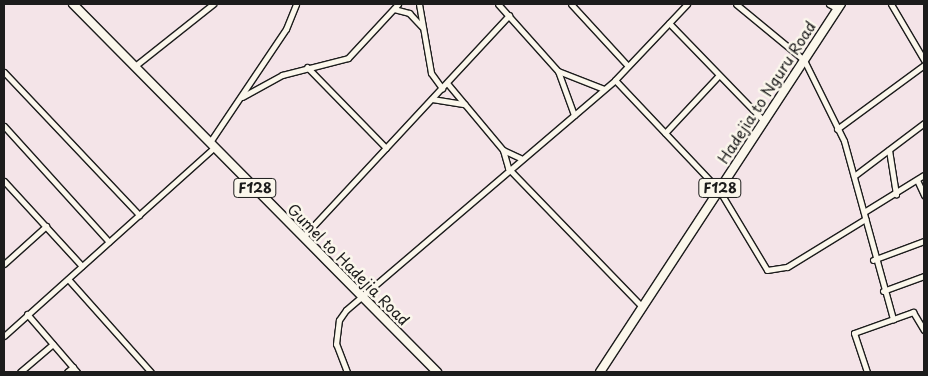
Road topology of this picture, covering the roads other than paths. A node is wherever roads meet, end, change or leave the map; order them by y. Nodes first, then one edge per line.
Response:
1 (73, 4) edge
2 (213, 4) edge
3 (296, 4) edge
4 (398, 4) edge
5 (419, 4) edge
6 (498, 4) edge
7 (571, 4) edge
8 (687, 4) edge
9 (736, 4) edge
10 (829, 4) edge
11 (891, 4) edge
12 (839, 6) edge
13 (394, 9) junction
14 (509, 15) junction
15 (669, 23) junction
16 (423, 27) junction
17 (804, 60) junction
18 (924, 60) edge
19 (924, 65) edge
20 (135, 66) junction
21 (628, 66) junction
22 (307, 67) junction
23 (558, 70) junction
24 (4, 72) edge
25 (719, 75) junction
26 (615, 80) junction
27 (447, 83) junction
28 (442, 88) junction
29 (604, 89) junction
30 (242, 97) junction
31 (432, 99) junction
32 (465, 104) junction
33 (574, 115) junction
34 (764, 121) junction
35 (924, 123) edge
36 (4, 126) edge
37 (837, 129) junction
38 (665, 133) junction
39 (212, 145) junction
40 (386, 148) junction
41 (503, 150) junction
42 (890, 150) junction
43 (520, 158) junction
44 (508, 168) junction
45 (924, 175) edge
46 (854, 176) junction
47 (917, 180) junction
48 (4, 181) edge
49 (719, 190) junction
50 (896, 194) junction
51 (924, 195) edge
52 (864, 212) junction
53 (139, 215) junction
54 (865, 219) junction
55 (46, 226) junction
56 (303, 237) junction
57 (924, 241) edge
58 (109, 242) junction
59 (4, 254) edge
60 (9, 259) junction
61 (873, 260) junction
62 (4, 264) edge
63 (82, 266) junction
64 (924, 276) edge
65 (68, 279) junction
66 (884, 291) junction
67 (362, 296) junction
68 (642, 307) junction
69 (28, 314) junction
70 (893, 319) junction
71 (924, 330) edge
72 (5, 332) edge
73 (53, 344) junction
74 (73, 367) junction
75 (20, 372) edge
76 (67, 372) edge
77 (77, 372) edge
78 (151, 372) edge
79 (348, 372) edge
80 (437, 372) edge
81 (600, 372) edge
82 (867, 372) edge

1 - 20 main road, Gumel to Hadejia Road / F128
2 - 20 street
3 - 30 street
4 - 13 street
5 - 16 street
6 - 14 street
7 - 21 street
8 - 15 street
9 - 17 street
10 - 12 street
11 - 18 street
12 - 17 main road, Hadejia to Nguru Road / F128
13 - 16 street
13 - 22 street
14 - 23 street
14 - 27 street
15 - 21 street
15 - 25 street
16 - 28 street
17 - 34 main road, Hadejia to Nguru Road / F128
17 - 37 street
19 - 37 street
20 - 39 main road, Gumel to Hadejia Road / F128
21 - 26 street
22 - 30 street
22 - 40 street
23 - 29 street
23 - 33 street
24 - 53 street
25 - 34 street
25 - 38 street
26 - 29 street
26 - 38 street
27 - 28 street
27 - 32 street
28 - 31 street
29 - 33 street
30 - 39 street
31 - 32 street
31 - 40 street
32 - 41 street
33 - 43 street
34 - 49 main road, Hadejia to Nguru Road / F128
35 - 42 street
36 - 58 street
37 - 46 street
38 - 49 street
39 - 53 street
39 - 56 main road, Gumel to Hadejia Road / F128
40 - 56 street
41 - 43 street
41 - 44 street
42 - 46 street
42 - 50 street
43 - 44 street
44 - 67 street
44 - 68 street
45 - 47 street
46 - 52 street
47 - 50 street
47 - 51 street
48 - 55 street
49 - 54 street
49 - 68 main road, Hadejia to Nguru Road / F128
50 - 52 street
52 - 54 street
53 - 58 street
54 - 61 street
55 - 60 street
55 - 63 street
56 - 67 main road, Gumel to Hadejia Road / F128
57 - 61 street
58 - 63 street
59 - 60 street
60 - 62 street
61 - 66 street
63 - 65 street
64 - 66 street
65 - 69 street
65 - 78 street
66 - 70 street
67 - 79 street
67 - 80 main road, Gumel to Hadejia Road / F128
68 - 81 main road, Hadejia to Nguru Road / F128
69 - 72 street
69 - 73 street
70 - 71 street
70 - 82 street
73 - 74 street
73 - 75 street
74 - 76 street
74 - 77 street

